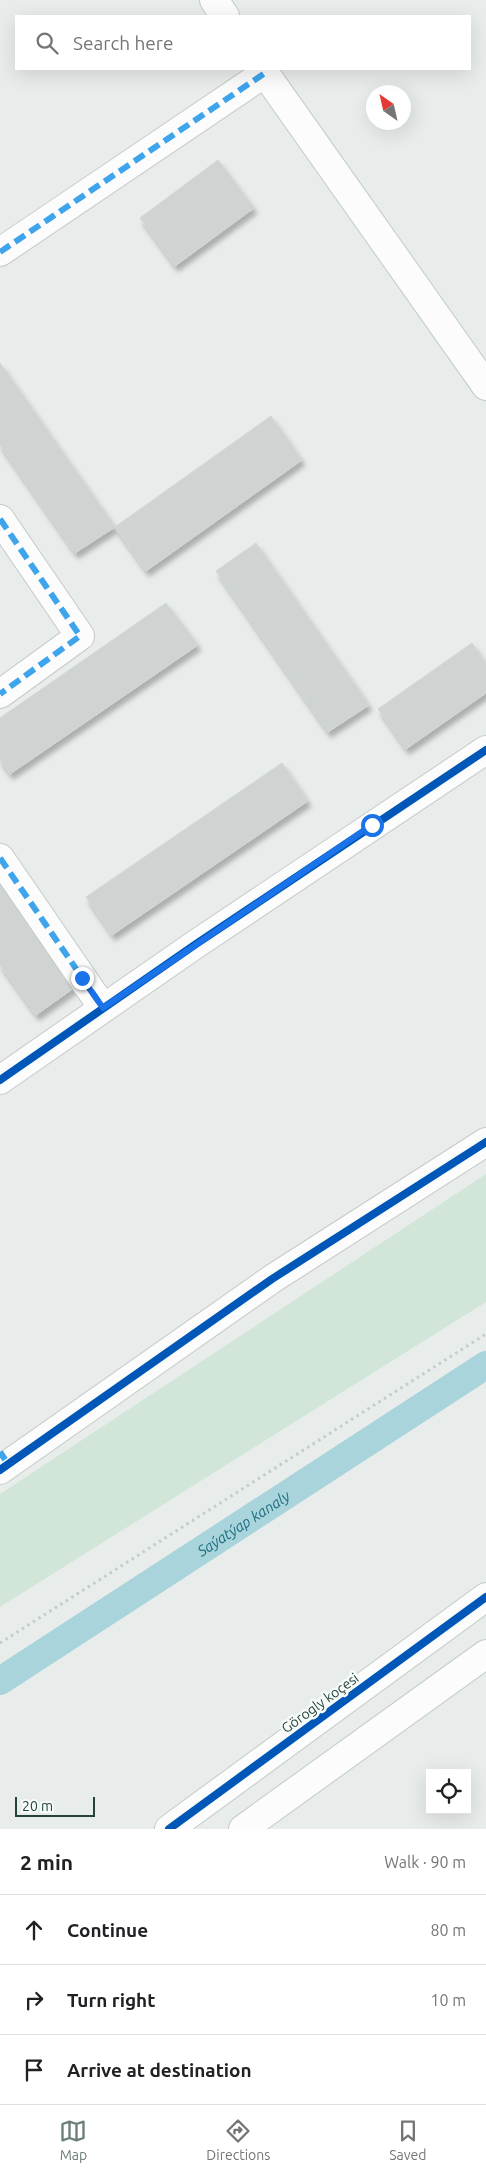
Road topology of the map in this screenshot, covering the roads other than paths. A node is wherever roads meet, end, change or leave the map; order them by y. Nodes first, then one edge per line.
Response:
1 (214, 0) edge
2 (224, 15) edge
3 (264, 71) edge
4 (0, 252) edge
5 (486, 386) edge
6 (0, 519) edge
7 (0, 694) edge
8 (486, 750) edge
9 (0, 858) edge
10 (103, 1008) junction
11 (0, 1080) edge
12 (486, 1142) edge
13 (3, 1462) edge
14 (486, 1597) edge
15 (486, 1654) edge
16 (169, 1829) edge
17 (243, 1829) edge

1 - 2 street
3 - 4 street
3 - 5 street
6 - 7 street
8 - 10 street
9 - 10 street
10 - 11 street
12 - 13 street
14 - 16 street, Görogly koçesi
15 - 17 street

